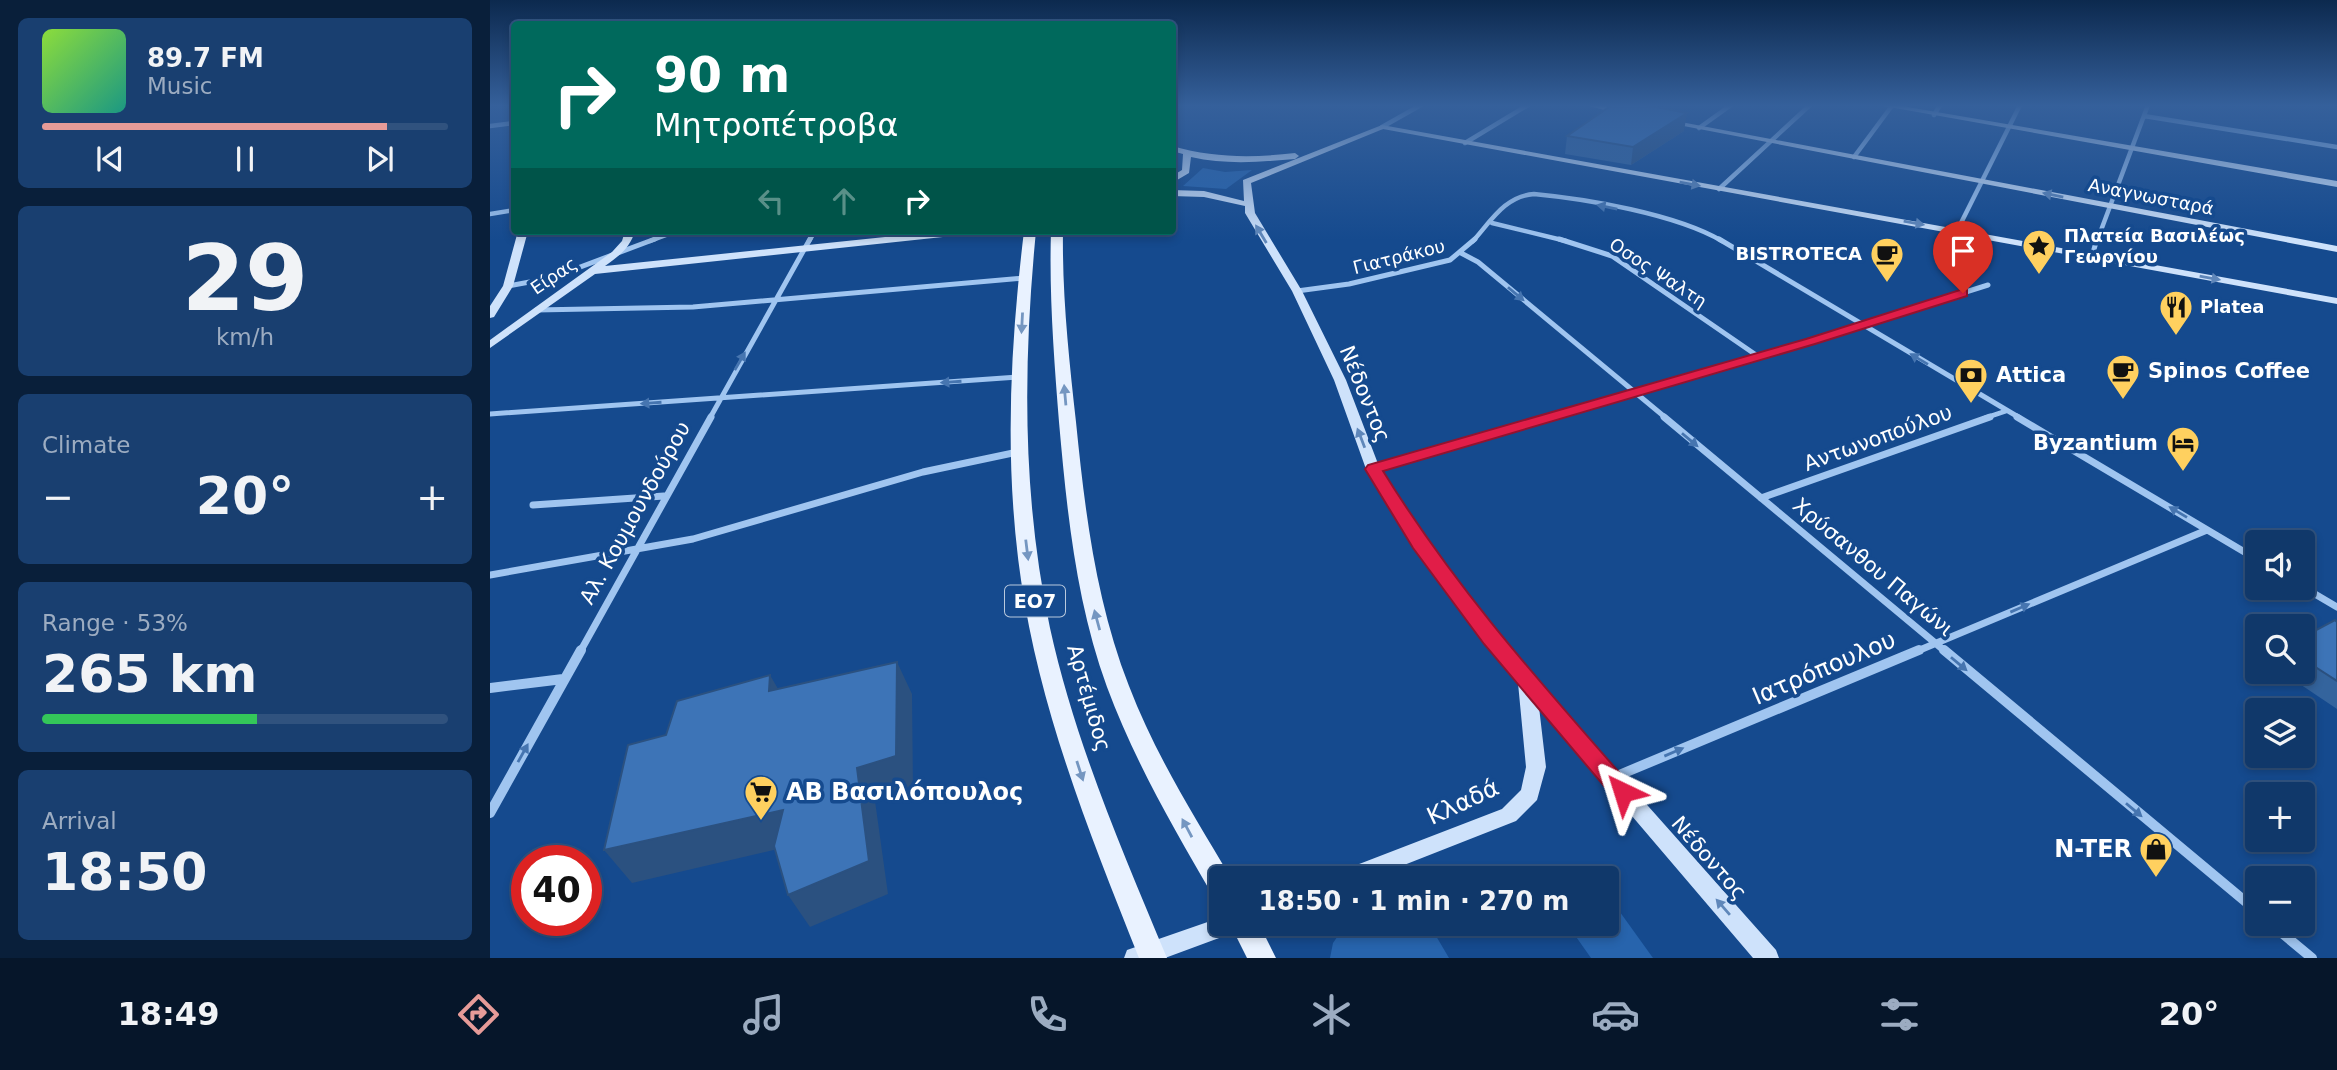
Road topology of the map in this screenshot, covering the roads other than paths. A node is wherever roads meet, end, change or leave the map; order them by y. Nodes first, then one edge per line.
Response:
1 (2132, 149) edge
2 (1176, 150) edge
3 (1331, 150) edge
4 (1502, 150) edge
5 (1762, 150) edge
6 (1814, 150) edge
7 (1859, 150) edge
8 (1998, 150) edge
9 (2136, 150) edge
10 (1324, 153) junction
11 (1187, 154) junction
12 (1854, 157) junction
13 (1176, 177) edge
14 (1982, 181) junction
15 (2337, 184) edge
16 (1719, 189) junction
17 (1176, 193) edge
18 (1247, 205) junction
19 (2108, 205) junction
20 (511, 212) edge
21 (490, 215) edge
22 (1492, 223) junction
23 (1957, 231) junction
24 (522, 235) edge
25 (629, 235) edge
26 (666, 235) edge
27 (813, 235) edge
28 (936, 235) edge
29 (1029, 235) edge
30 (1057, 235) edge
31 (2337, 249) edge
32 (804, 250) junction
33 (1461, 253) junction
34 (616, 254) junction
35 (2092, 256) junction
36 (592, 271) junction
37 (1024, 278) junction
38 (1988, 285) dead end
39 (508, 286) junction
40 (1297, 291) junction
41 (495, 301) edge
42 (775, 301) junction
43 (2337, 301) edge
44 (535, 310) junction
45 (490, 315) edge
46 (1862, 326) junction
47 (490, 345) edge
48 (1759, 357) junction
49 (1020, 377) junction
50 (1635, 394) junction
51 (719, 398) junction
52 (2006, 411) junction
53 (490, 414) edge
54 (1018, 452) junction
55 (1373, 469) junction
56 (664, 496) junction
57 (1761, 498) junction
58 (533, 505) dead end
59 (2207, 530) junction
60 (634, 552) junction
61 (2245, 552) edge
62 (490, 575) edge
63 (2315, 594) edge
64 (2337, 607) edge
65 (1934, 643) junction
66 (563, 679) junction
67 (1527, 681) junction
68 (490, 688) edge
69 (1611, 778) junction
70 (490, 813) edge
71 (1209, 866) edge
72 (1379, 866) edge
73 (2245, 901) edge
74 (1209, 932) edge
75 (1250, 936) edge
76 (2285, 936) edge
77 (1146, 956) edge
78 (1262, 958) edge
79 (1768, 958) edge
80 (2312, 958) edge

1 - 19 street
2 - 11 street
3 - 10 street
4 -> 16 street
5 - 16 street
6 - 12 street, Αναγνωσταρά
7 - 12 street
8 - 14 street
9 - 15 street
10 - 11 street
10 - 18 street
11 - 13 street
12 - 14 street, Αναγνωσταρά
19 -> 14 street, Αναγνωσταρά
14 - 23 street
16 -> 23 street
17 - 18 street
40 -> 18 street, Νέδοντος
19 - 31 street, Αναγνωσταρά
19 - 35 street
20 - 21 street
22 - 33 street, Γιατράκου
46 -> 22 street, Γιατράκου
22 - 48 street, Οσος Ψαλτη
23 - 35 street
24 - 39 street
25 - 34 street, Είρας
26 - 34 street
27 - 32 street, Αλ. Κουμουνδούρου
28 - 32 street
29 - 37 main road, Αρτέμιδος / ΕΟ7
71 -> 30 main road, Αρτέμιδος / ΕΟ7
32 - 36 street
32 - 42 street, Αλ. Κουμουνδούρου
33 - 40 street, Γιατράκου
33 -> 50 street, Χρύσανθου Παγώνι
34 - 36 street, Είρας
34 - 39 street
35 -> 43 street
36 - 44 street, Είρας
37 - 42 street
37 -> 49 main road, Αρτέμιδος / ΕΟ7
38 - 46 street
39 - 41 street
55 -> 40 street, Νέδοντος
41 - 45 street
42 - 44 street
51 -> 42 street, Αλ. Κουμουνδούρου
44 - 47 street, Είρας
46 - 48 street
52 -> 46 street
48 - 50 street
49 -> 51 street
49 - 54 main road, Αρτέμιδος / ΕΟ7
50 - 55 street
50 -> 57 street, Χρύσανθου Παγώνι
51 -> 53 street
51 - 56 street, Αλ. Κουμουνδούρου
52 - 57 street, Αντωνοπούλου
59 -> 52 street
54 - 60 street
54 -> 77 main road, Αρτέμιδος / ΕΟ7
55 - 67 street, Νέδοντος
56 - 58 street
56 - 60 street, Αλ. Κουμουνδούρου
57 - 65 street, Χρύσανθου Παγώνι
59 - 61 street
65 -> 59 street, Ιατρόπουλου
60 - 62 street
60 - 66 street, Αλ. Κουμουνδούρου
63 - 64 street
69 -> 65 street, Ιατρόπουλου
65 -> 73 street, Χρύσανθου Παγώνι
66 - 68 street
70 -> 66 street, Αλ. Κουμουνδούρου
67 - 69 street, Νέδοντος
67 - 72 street, Κλαδά
79 -> 69 street, Νέδοντος
74 - 77 street
75 - 78 main road
76 - 80 street

